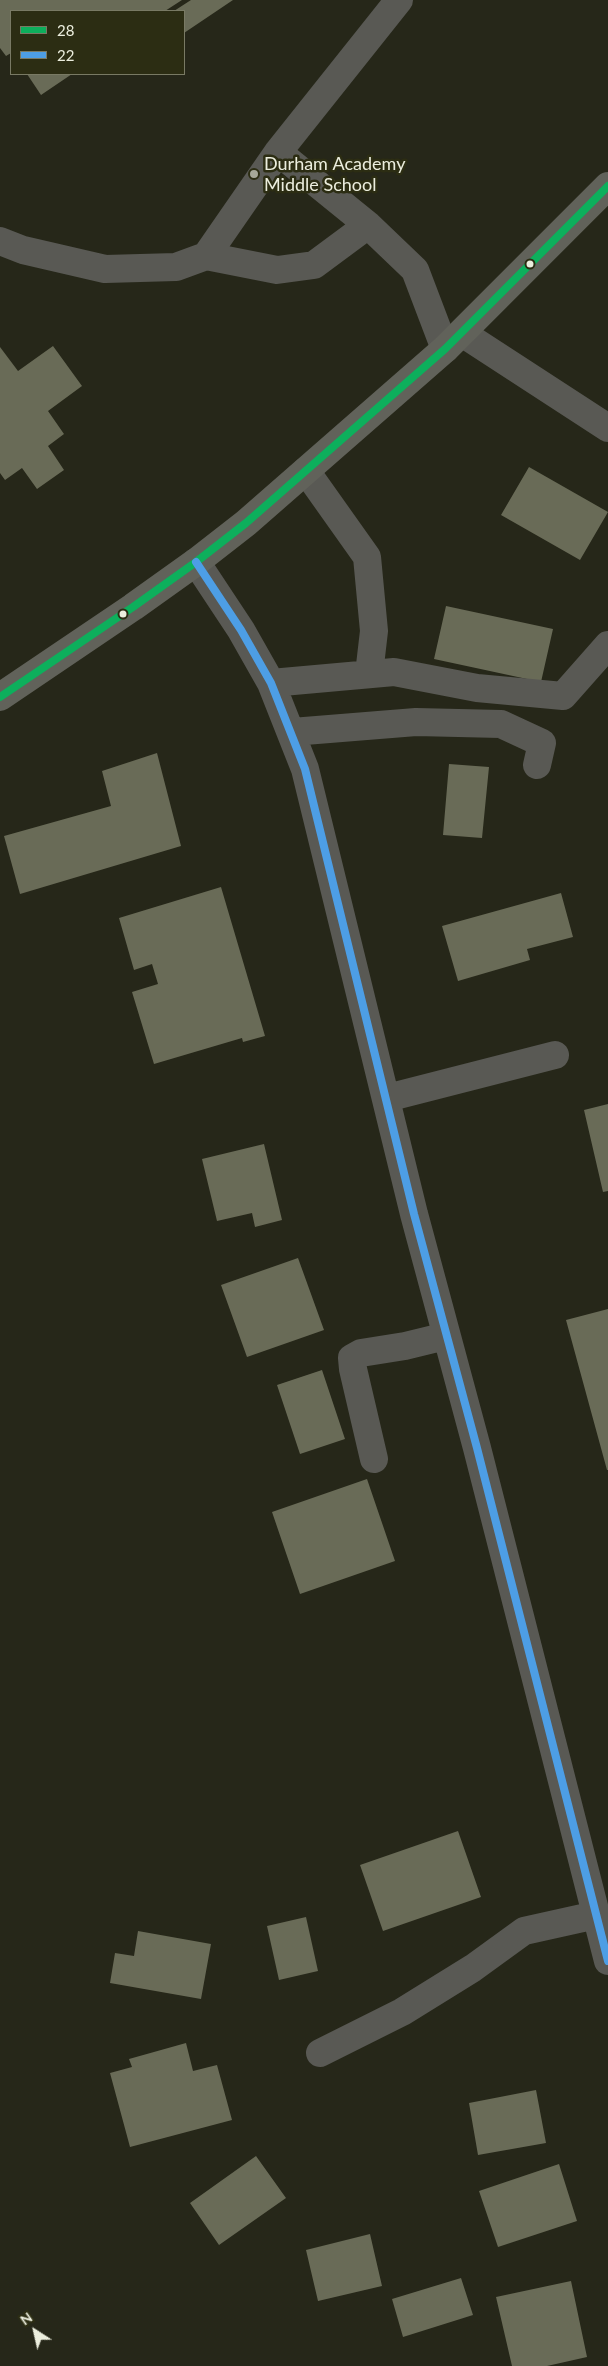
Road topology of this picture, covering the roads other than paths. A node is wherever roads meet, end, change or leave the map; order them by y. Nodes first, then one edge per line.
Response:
1 (399, 0) edge
2 (278, 152) junction
3 (608, 186) edge
4 (368, 224) junction
5 (0, 241) edge
6 (206, 256) junction
7 (454, 341) junction
8 (608, 428) edge
9 (306, 471) junction
10 (196, 562) junction
11 (608, 645) edge
12 (370, 674) junction
13 (271, 683) junction
14 (0, 696) edge
15 (292, 732) junction
16 (537, 765) dead end
17 (555, 1055) dead end
18 (387, 1098) junction
19 (446, 1336) junction
20 (374, 1459) dead end
21 (596, 1915) junction
22 (607, 1955) edge
23 (320, 2053) dead end

1 - 2 street
2 - 4 street
2 - 6 street
3 - 7 main road
4 - 6 street
4 - 7 street
5 - 6 street
7 - 8 street
7 - 9 main road
9 - 10 main road
9 - 12 street
10 - 13 street
10 - 14 main road
11 - 12 street
12 - 13 street
13 - 15 street
15 - 16 street
15 - 18 street
17 - 18 street
18 - 19 street
19 - 20 street
19 - 21 street
21 - 22 street
21 - 23 street

